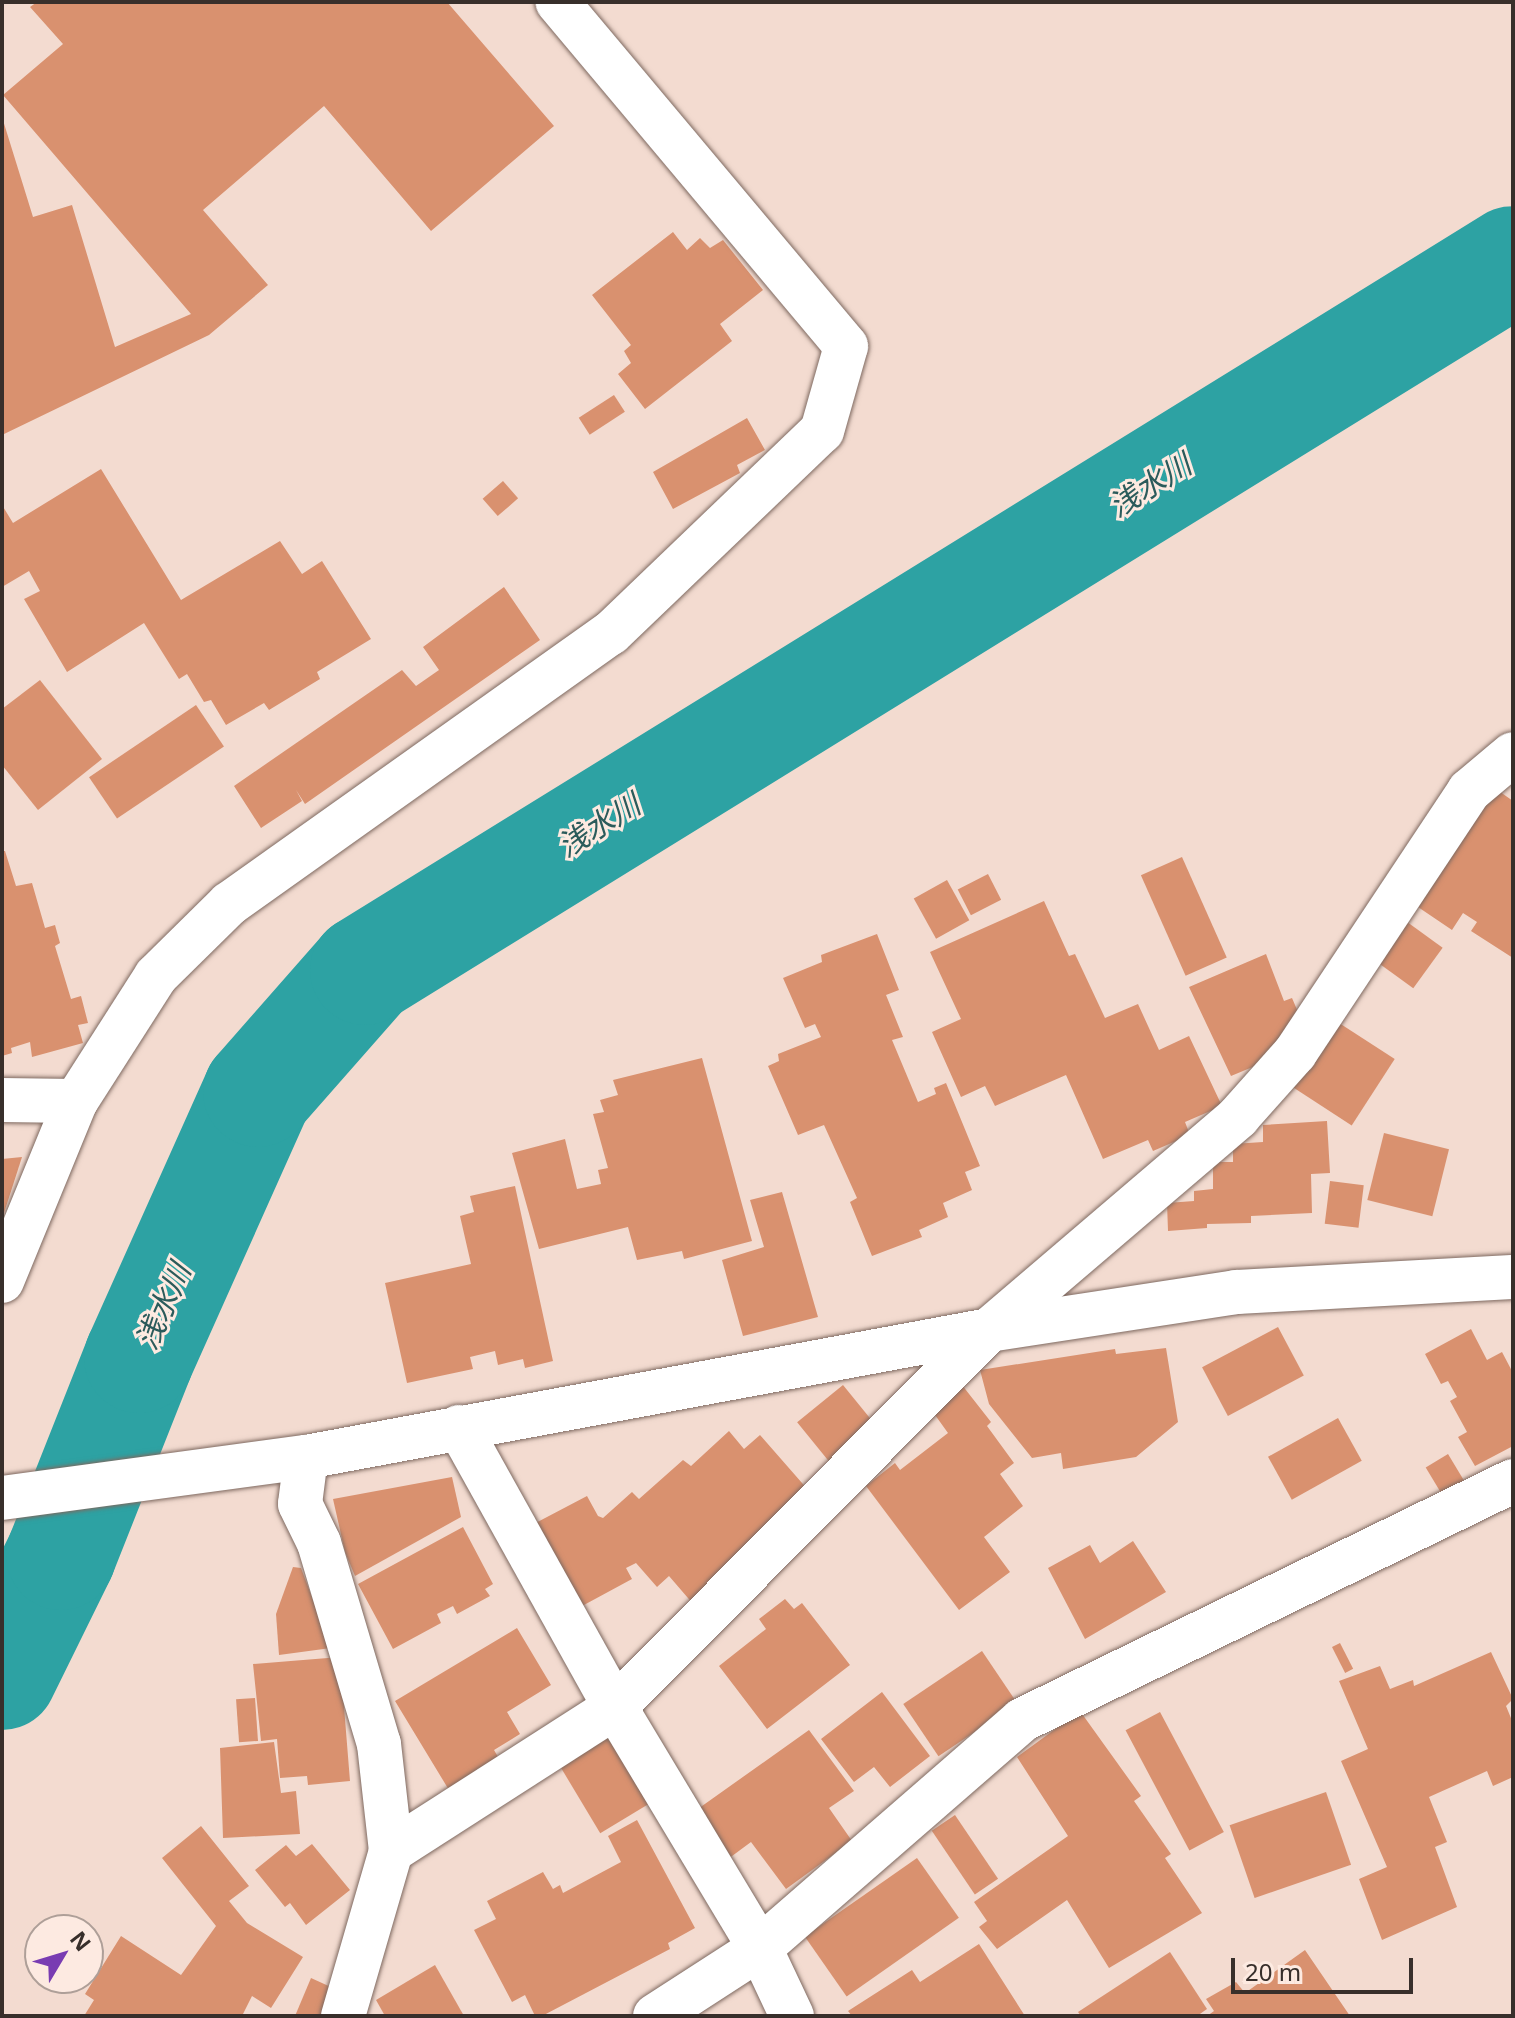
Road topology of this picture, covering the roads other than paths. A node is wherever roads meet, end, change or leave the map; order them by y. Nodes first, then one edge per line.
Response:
1 (557, 2) edge
2 (1513, 754) edge
3 (2, 1100) edge
4 (76, 1101) junction
5 (1508, 1280) edge
6 (2, 1281) edge
7 (989, 1330) junction
8 (459, 1427) junction
9 (293, 1458) junction
10 (1513, 1481) edge
11 (2, 1498) edge
12 (615, 1707) junction
13 (391, 1851) junction
14 (760, 1948) junction
15 (343, 2016) edge
16 (655, 2016) edge
17 (792, 2016) edge

1 - 4 street
2 - 7 street
3 - 4 street
4 - 6 street
5 - 7 street
7 - 8 street
7 - 12 street
8 - 9 street
8 - 12 street
9 - 11 street
9 - 13 street
10 - 14 street
12 - 13 street
12 - 14 street
13 - 15 street
14 - 16 street
14 - 17 street

